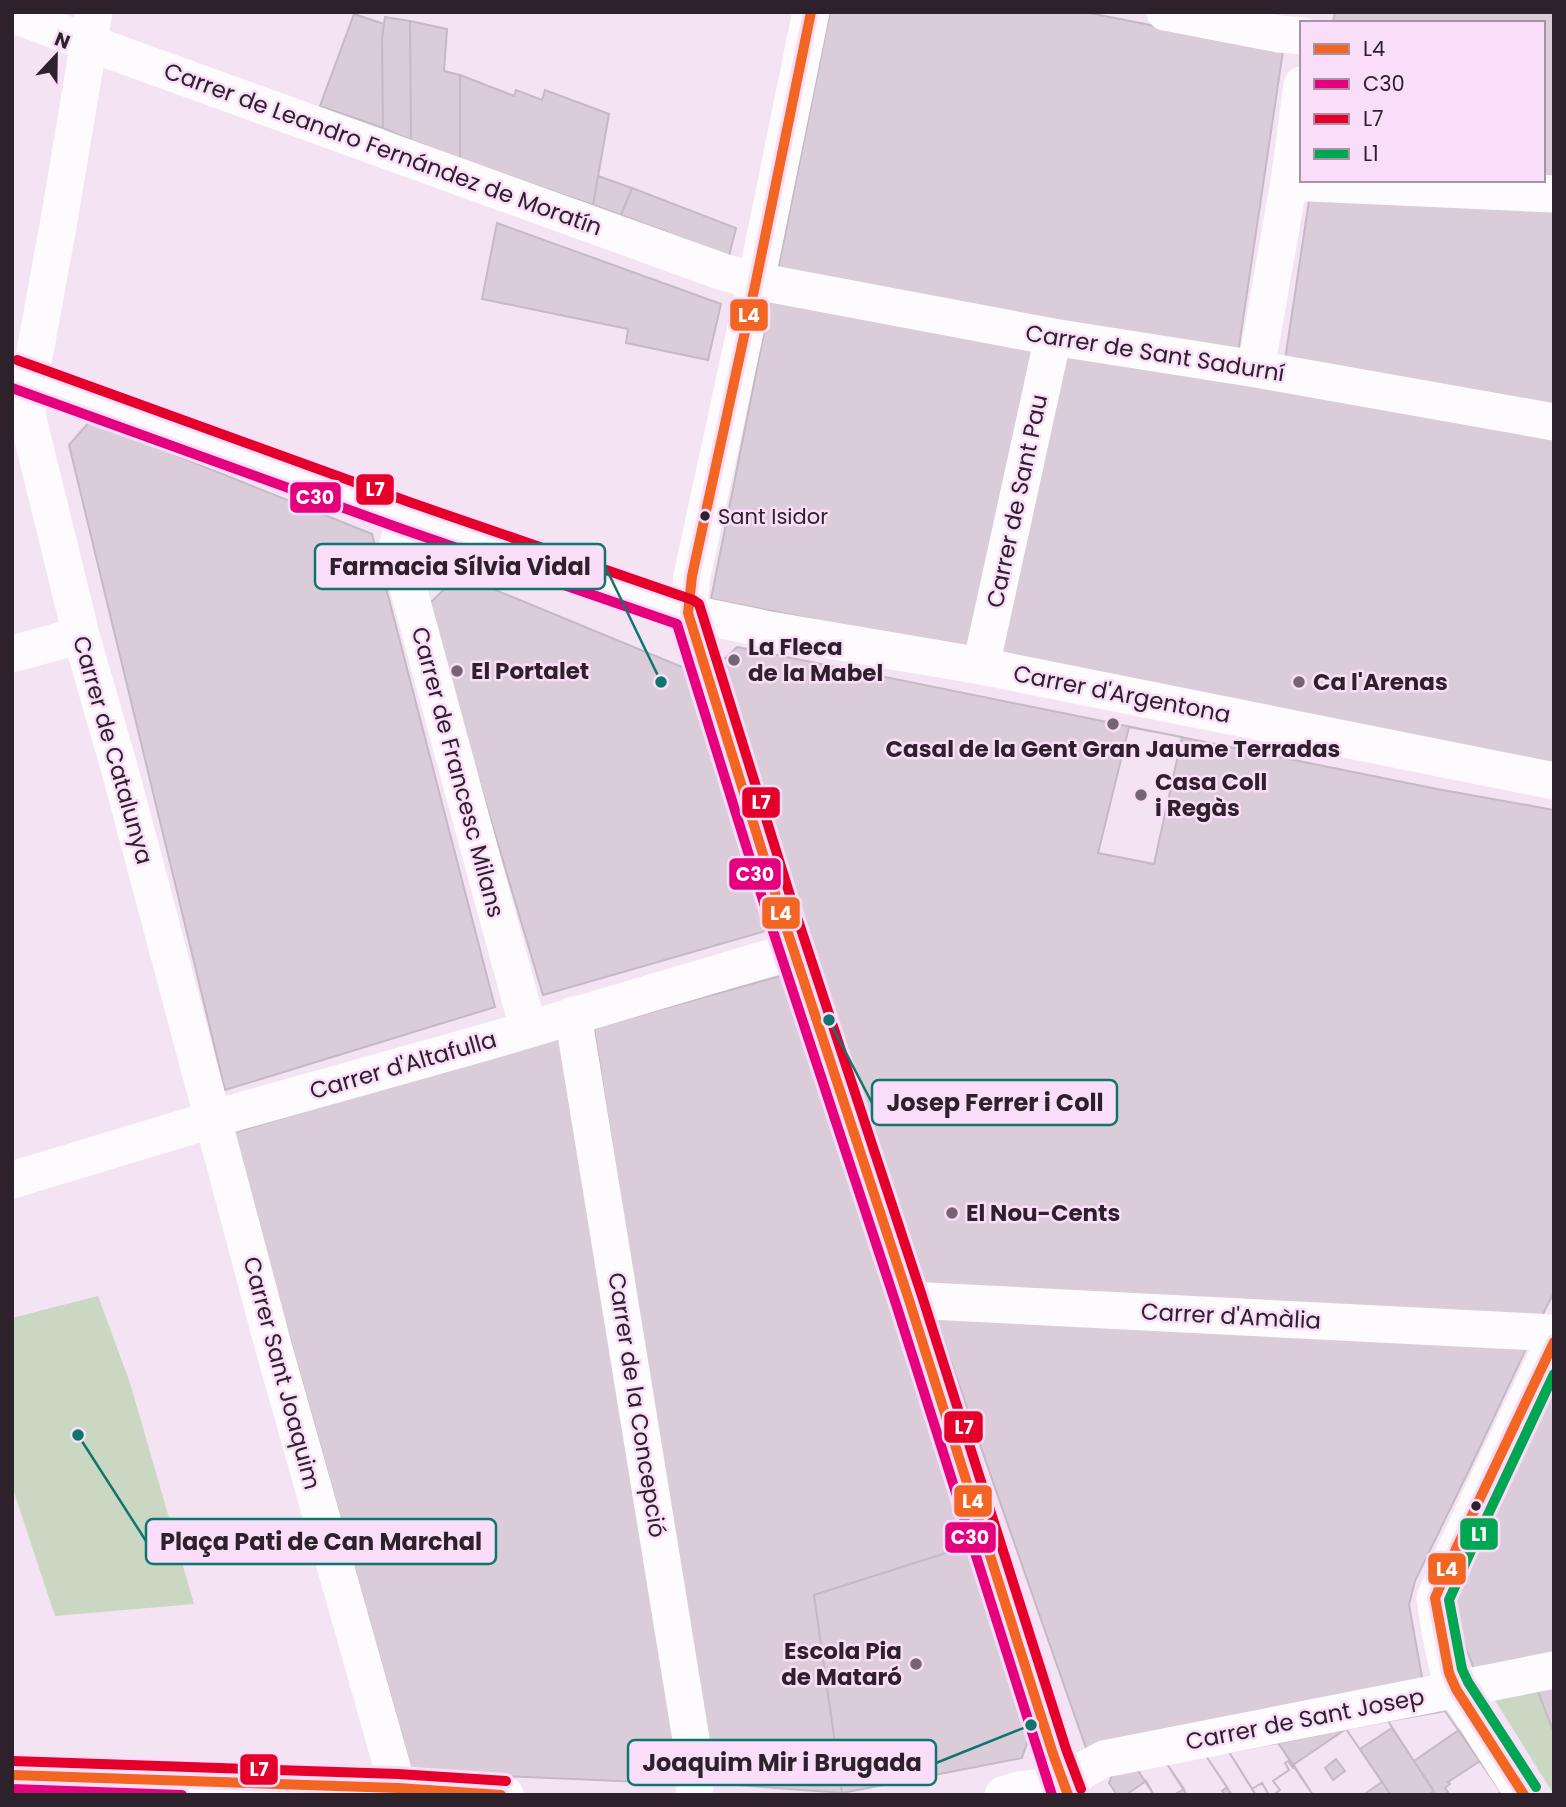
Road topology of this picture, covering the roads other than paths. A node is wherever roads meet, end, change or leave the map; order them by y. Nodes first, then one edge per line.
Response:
1 (811, 12) edge
2 (1165, 12) edge
3 (12, 14) edge
4 (92, 28) edge
5 (1300, 36) edge
6 (1300, 100) edge
7 (1289, 182) junction
8 (1554, 194) edge
9 (756, 281) junction
10 (1053, 337) junction
11 (1256, 369) junction
12 (21, 376) edge
13 (1554, 422) edge
14 (407, 516) junction
15 (688, 613) junction
16 (81, 635) junction
17 (12, 654) edge
18 (981, 666) junction
19 (1554, 782) edge
20 (793, 949) junction
21 (573, 1015) junction
22 (528, 1028) junction
23 (214, 1119) junction
24 (12, 1180) edge
25 (909, 1300) junction
26 (1554, 1333) edge
27 (1554, 1341) edge
28 (1554, 1670) edge
29 (1456, 1689) junction
30 (12, 1775) edge
31 (1066, 1790) edge
32 (398, 1791) edge
33 (505, 1795) edge
34 (694, 1795) edge
35 (1003, 1795) edge
36 (1524, 1795) edge

1 - 9 street
2 - 5 street
3 - 4 street, Carrer de Leandro Fernández de Moratín
4 - 9 street, Carrer de Leandro Fernández de Moratín
4 - 12 street, Carrer de Catalunya
6 - 7 street
7 - 8 street
7 - 11 street
9 - 10 street, Carrer de Sant Sadurní
9 - 15 street
10 - 11 street, Carrer de Sant Sadurní
10 - 18 street, Carrer de Sant Pau
11 - 13 street, Carrer de Sant Sadurní
12 - 14 street, Carrer d'Argentona
12 - 16 street, Carrer de Catalunya
14 - 15 street, Carrer d'Argentona
14 - 22 street, Carrer de Francesc Milans
15 - 18 street, Carrer d'Argentona
15 - 20 street
16 - 17 street
16 - 23 street, Carrer de Catalunya
18 - 19 street, Carrer d'Argentona
20 - 21 street, Carrer d'Altafulla
20 - 25 street
21 - 22 street, Carrer d'Altafulla
21 - 34 street, Carrer de la Concepció
22 - 23 street, Carrer d'Altafulla
23 - 24 street, Carrer d'Altafulla
23 - 32 street, Carrer Sant Joaquim
25 - 26 street, Carrer d'Amàlia
25 - 31 street
27 - 29 street
28 - 29 street, Carrer de Sant Josep
29 - 31 street, Carrer de Sant Josep
29 - 36 street
30 - 32 street
31 - 35 street
32 - 33 street

